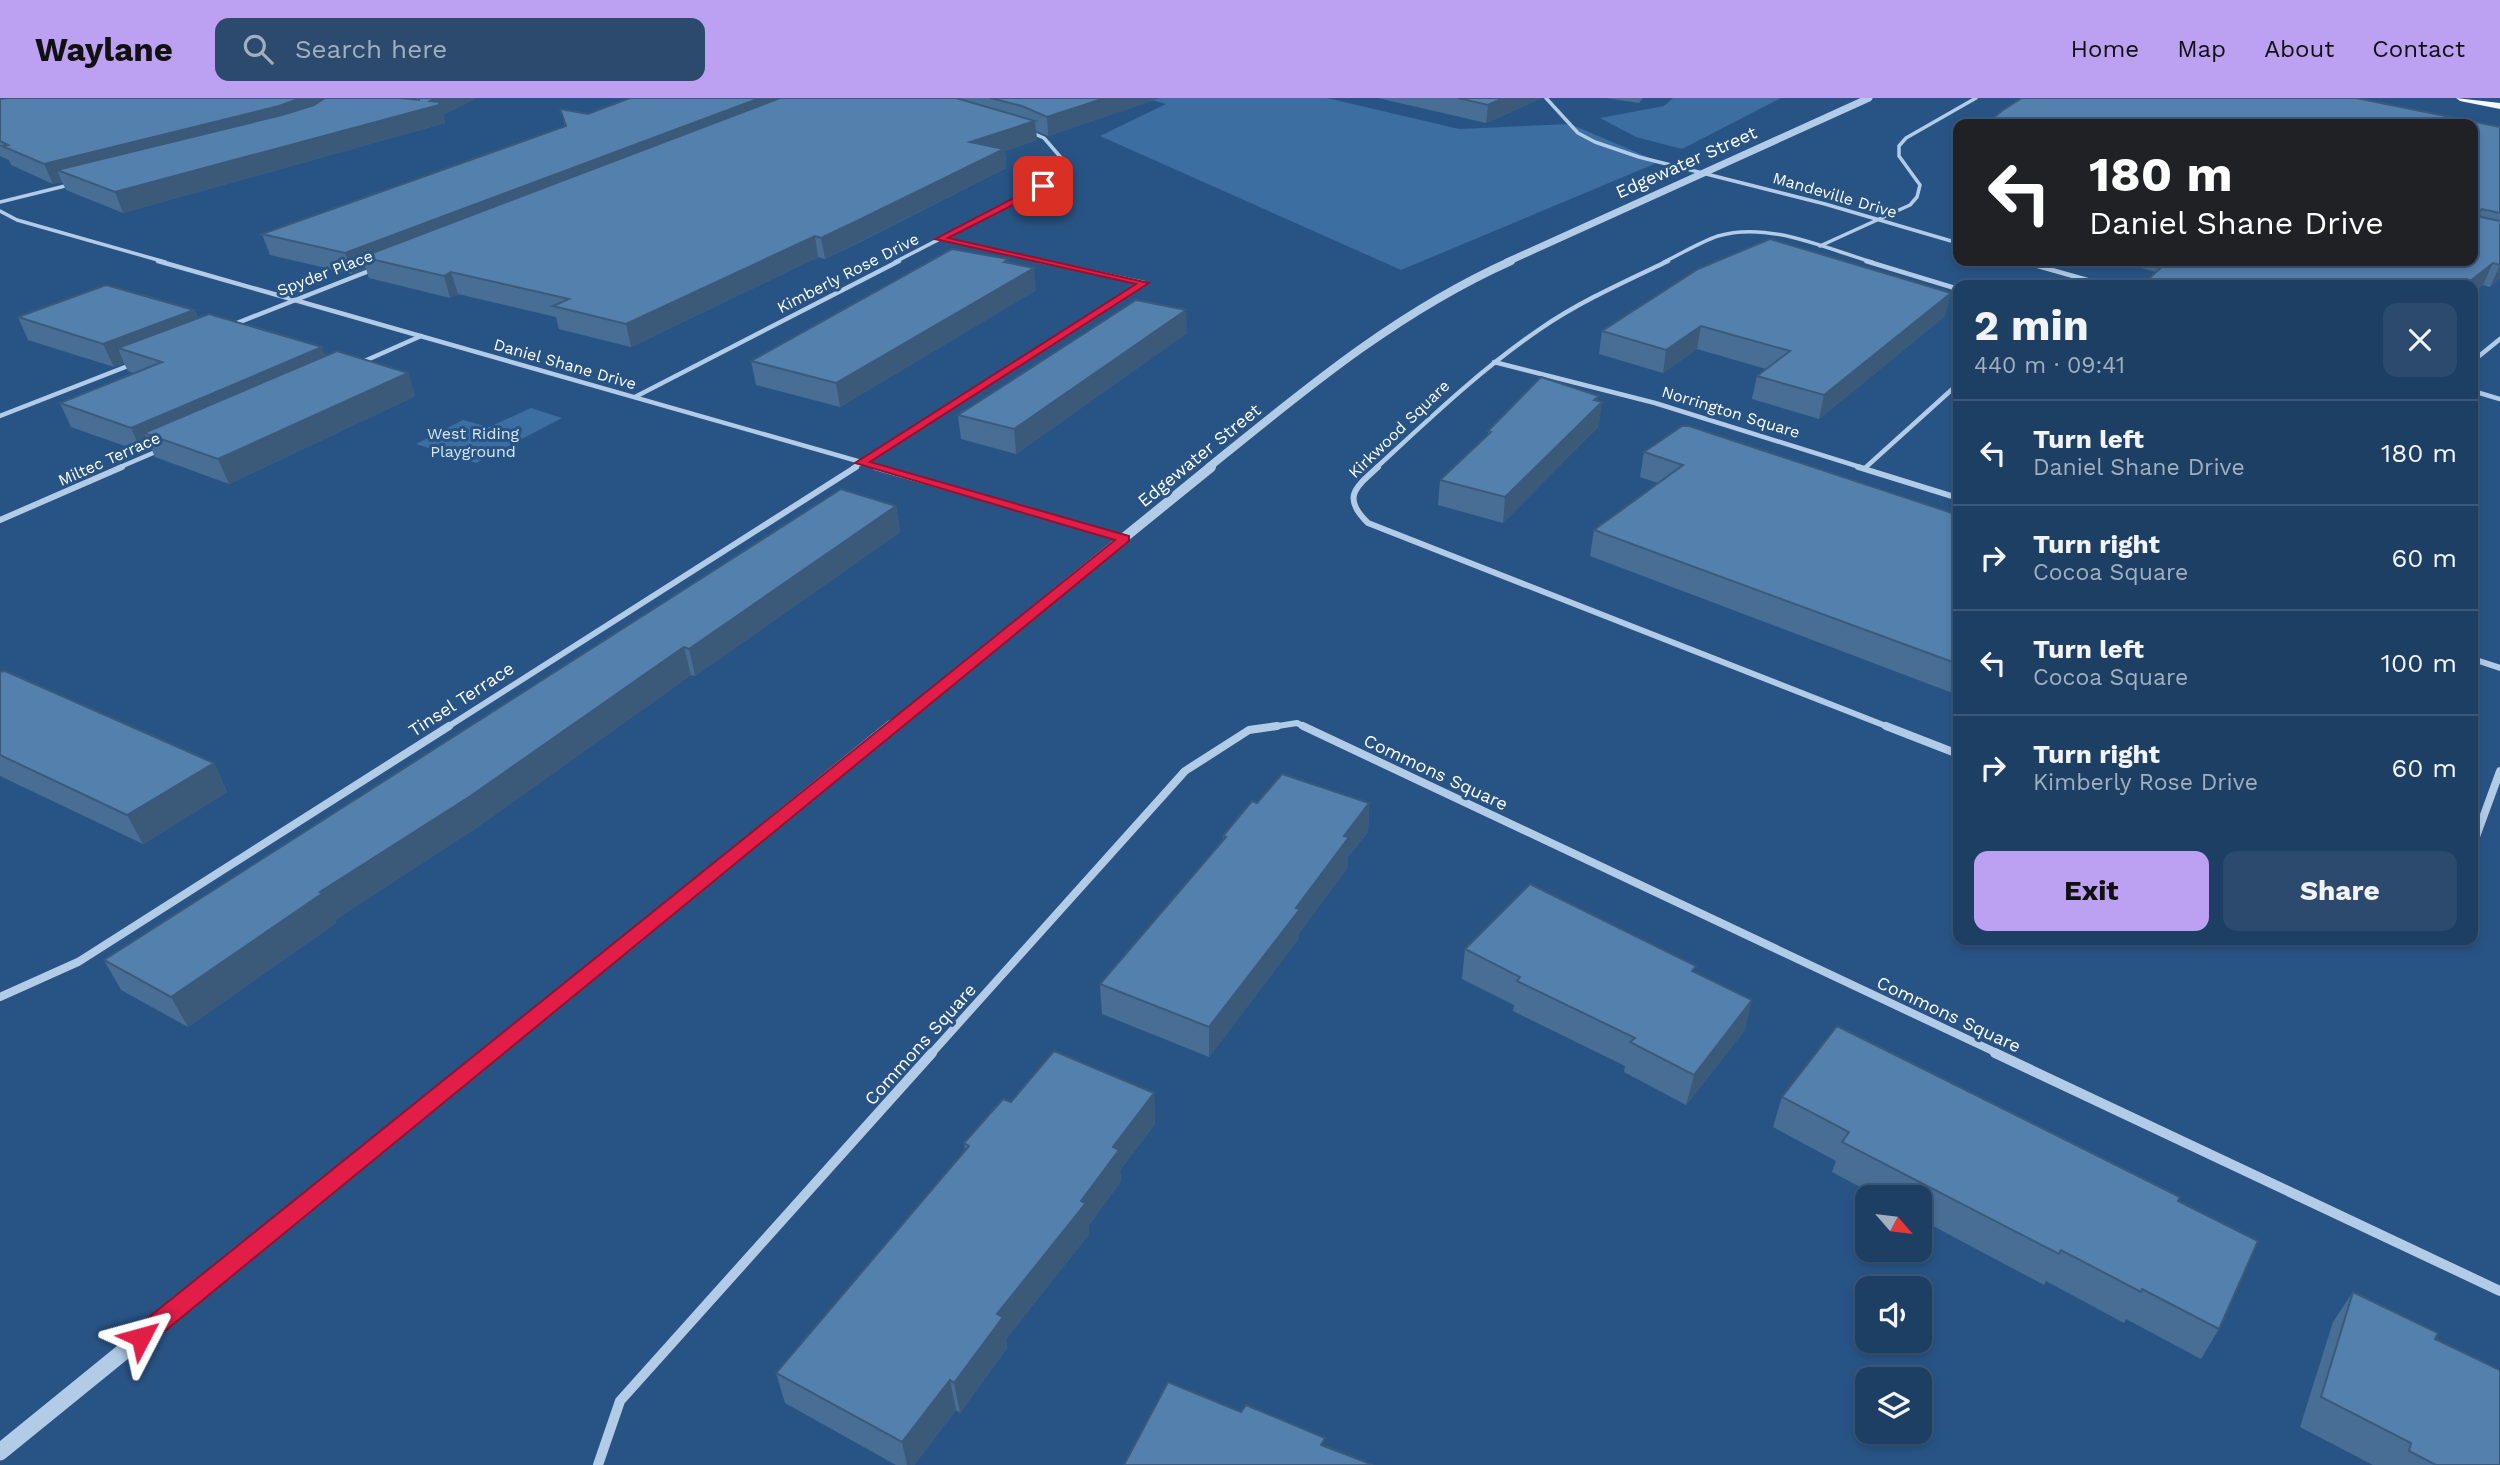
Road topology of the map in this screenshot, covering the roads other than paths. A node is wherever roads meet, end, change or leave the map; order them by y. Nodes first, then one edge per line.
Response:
1 (1546, 98) edge
2 (1869, 98) edge
3 (1976, 98) edge
4 (2460, 98) edge
5 (2500, 106) edge
6 (1022, 129) edge
7 (1706, 173) junction
8 (76, 183) edge
9 (0, 202) edge
10 (0, 211) edge
11 (1879, 220) junction
12 (940, 239) junction
13 (1953, 242) edge
14 (1819, 246) junction
15 (387, 264) edge
16 (2038, 266) edge
17 (2083, 279) joint
18 (2087, 280) edge
19 (1953, 287) edge
20 (296, 300) junction
21 (232, 325) edge
22 (421, 336) junction
23 (2500, 339) edge
24 (2478, 357) edge
25 (142, 360) edge
26 (1494, 362) junction
27 (357, 364) edge
28 (1953, 389) edge
29 (2478, 392) edge
30 (634, 397) junction
31 (2500, 399) edge
32 (0, 415) edge
33 (166, 447) edge
34 (861, 463) junction
35 (1865, 468) junction
36 (1953, 496) edge
37 (0, 520) edge
38 (1124, 538) junction
39 (2478, 661) edge
40 (2500, 668) edge
41 (1953, 752) edge
42 (2500, 771) edge
43 (2478, 831) edge
44 (0, 997) edge
45 (2500, 1291) edge
46 (0, 1452) edge
47 (598, 1465) edge

1 - 7 street, Mandeville Drive
2 - 7 street, Edgewater Street
3 - 11 street
4 - 5 main road
6 - 12 street, Kimberly Rose Drive
7 - 11 street, Mandeville Drive
7 - 38 street, Edgewater Street
8 - 9 street
10 - 20 street, Daniel Shane Drive
11 - 13 street, Mandeville Drive
11 - 14 street
12 - 30 street, Kimberly Rose Drive
12 - 34 street, Tinsel Terrace
14 - 19 street, Kirkwood Square
14 - 26 street, Kirkwood Square
15 - 20 street, Spyder Place
16 - 17 street
17 - 18 street
20 - 21 street, Spyder Place
20 - 22 street, Daniel Shane Drive
22 - 27 street
22 - 30 street, Daniel Shane Drive
23 - 24 street
25 - 32 street
26 - 35 street, Norrington Square
26 - 41 street, Kirkwood Square
28 - 35 street
29 - 31 street
30 - 34 street, Daniel Shane Drive
33 - 37 street, Miltec Terrace
34 - 38 street, Daniel Shane Drive
34 - 44 street, Tinsel Terrace
35 - 36 street, Norrington Square
38 - 46 street, Edgewater Street
39 - 40 street
42 - 43 street
45 - 47 street, Commons Square

